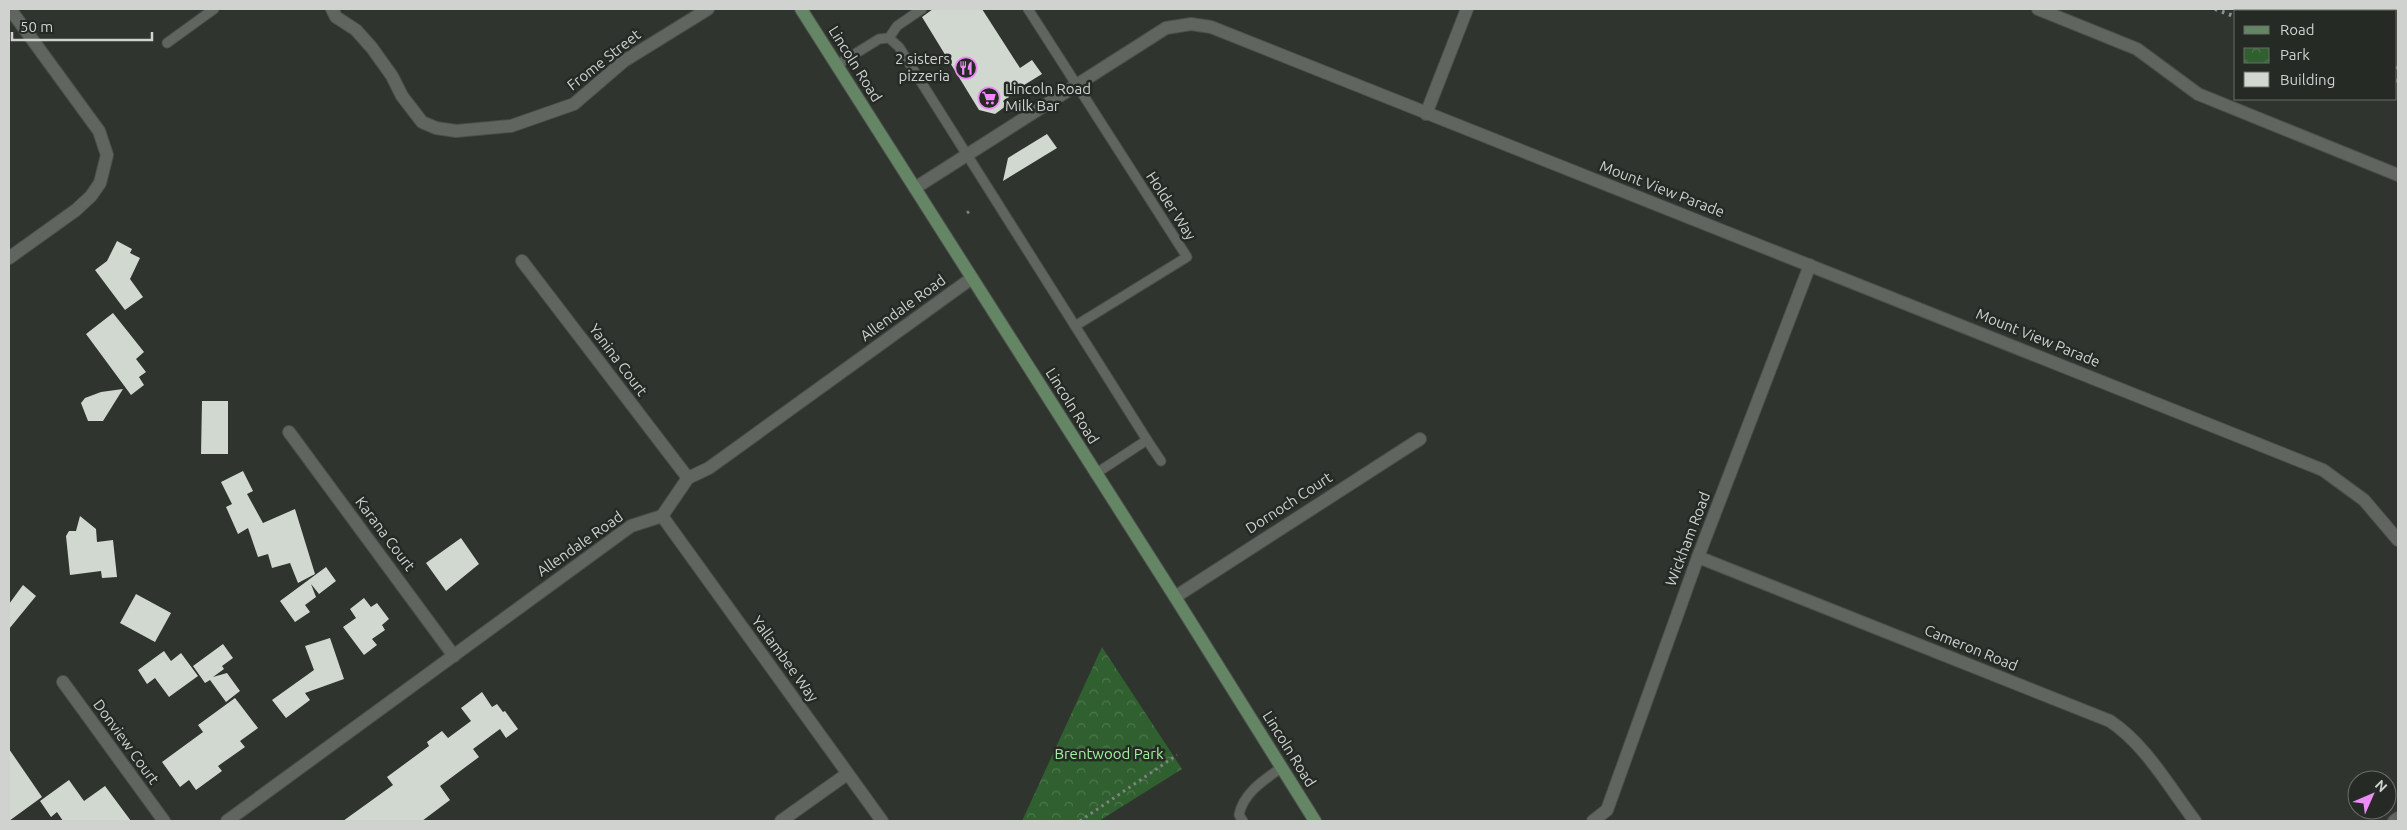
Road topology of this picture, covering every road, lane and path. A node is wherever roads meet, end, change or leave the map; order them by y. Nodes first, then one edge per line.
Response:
1 (10, 9) edge
2 (214, 9) edge
3 (332, 9) edge
4 (708, 9) edge
5 (801, 9) edge
6 (922, 9) edge
7 (1028, 9) edge
8 (1467, 9) edge
9 (2038, 9) edge
10 (889, 38) junction
11 (167, 44) dead end
12 (837, 65) junction
13 (1077, 84) junction
14 (1426, 114) junction
15 (967, 155) junction
16 (2398, 175) edge
17 (915, 188) junction
18 (9, 258) edge
19 (522, 261) dead end
20 (1810, 265) junction
21 (972, 278) junction
22 (1075, 326) junction
23 (289, 432) dead end
24 (1420, 439) dead end
25 (1147, 440) junction
26 (1161, 461) dead end
27 (1095, 474) junction
28 (688, 478) junction
29 (662, 516) junction
30 (2398, 540) edge
31 (1698, 557) junction
32 (1175, 597) junction
33 (454, 656) junction
34 (63, 682) dead end
35 (1177, 755) dead end
36 (1282, 768) junction
37 (847, 774) junction
38 (2398, 818) edge
39 (164, 821) edge
40 (227, 821) edge
41 (781, 821) edge
42 (882, 821) edge
43 (1080, 821) edge
44 (1243, 821) edge
45 (1315, 821) edge
46 (1593, 821) edge
47 (2195, 821) edge
48 (2394, 821) edge

1 - 18 street
2 - 11 lane
3 - 4 street, Frome Street
5 - 12 main road, Lincoln Road
6 - 10 lane
7 - 13 lane
8 - 14 street
9 - 16 street
10 - 12 lane
10 - 15 lane
12 - 17 main road, Lincoln Road
13 - 14 street, Mount View Parade
13 - 15 street, Mount View Parade
13 - 22 lane, Holder Way
14 - 20 street, Mount View Parade
15 - 17 street, Mount View Parade
15 - 22 lane
17 - 21 main road, Lincoln Road
19 - 28 street, Yanina Court
20 - 30 street, Mount View Parade
20 - 31 street, Wickham Road
21 - 27 main road, Lincoln Road
21 - 28 street, Allendale Road
22 - 25 lane
23 - 33 street, Karana Court
24 - 32 street, Dornoch Court
25 - 26 lane
25 - 27 lane
27 - 32 main road, Lincoln Road
28 - 29 street, Allendale Road
29 - 33 street, Allendale Road
29 - 37 street, Yallambee Way
31 - 46 street, Wickham Road
31 - 47 street, Cameron Road
32 - 36 main road, Lincoln Road
33 - 40 street, Allendale Road
34 - 39 street, Donview Court
35 - 43 path
36 - 44 lane
36 - 45 main road, Lincoln Road
37 - 41 street
37 - 42 street, Yallambee Way
38 - 48 street

